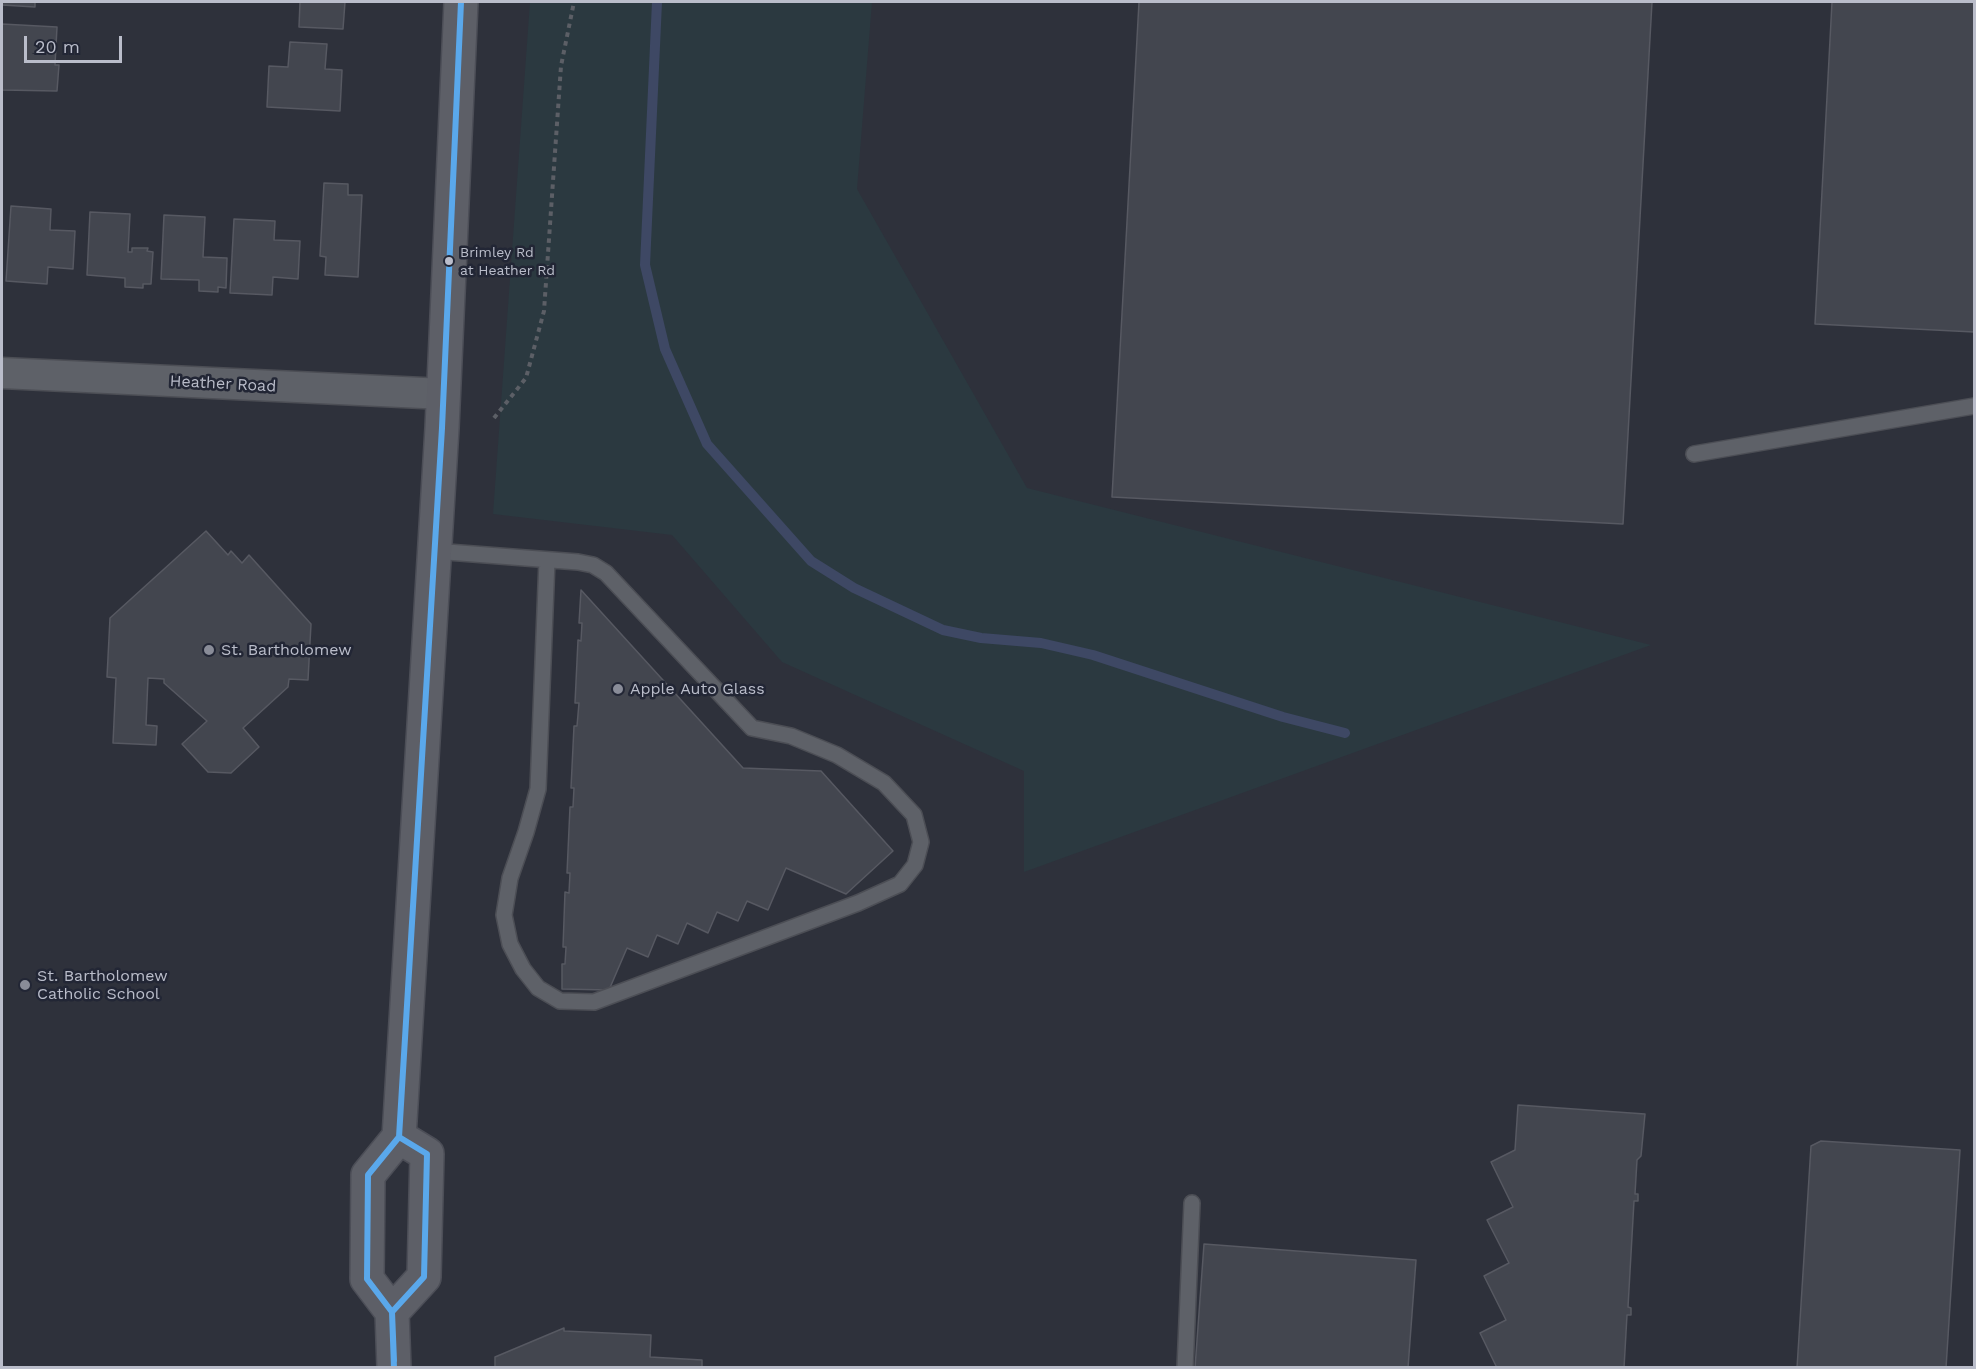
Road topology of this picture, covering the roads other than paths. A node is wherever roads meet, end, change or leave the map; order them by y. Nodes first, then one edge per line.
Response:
1 (461, 2) edge
2 (2, 373) edge
3 (444, 394) junction
4 (1974, 406) edge
5 (1694, 454) dead end
6 (434, 551) junction
7 (547, 560) junction
8 (399, 1137) junction
9 (1192, 1203) dead end
10 (392, 1312) junction
11 (394, 1368) edge
12 (1185, 1368) edge

1 - 3 main road
2 - 3 street, Heather Road
3 - 6 main road
4 - 5 lane
6 - 7 lane
6 - 8 main road
7 - 7 lane
8 - 10 main road
8 - 10 main road
9 - 12 lane
10 - 11 main road

